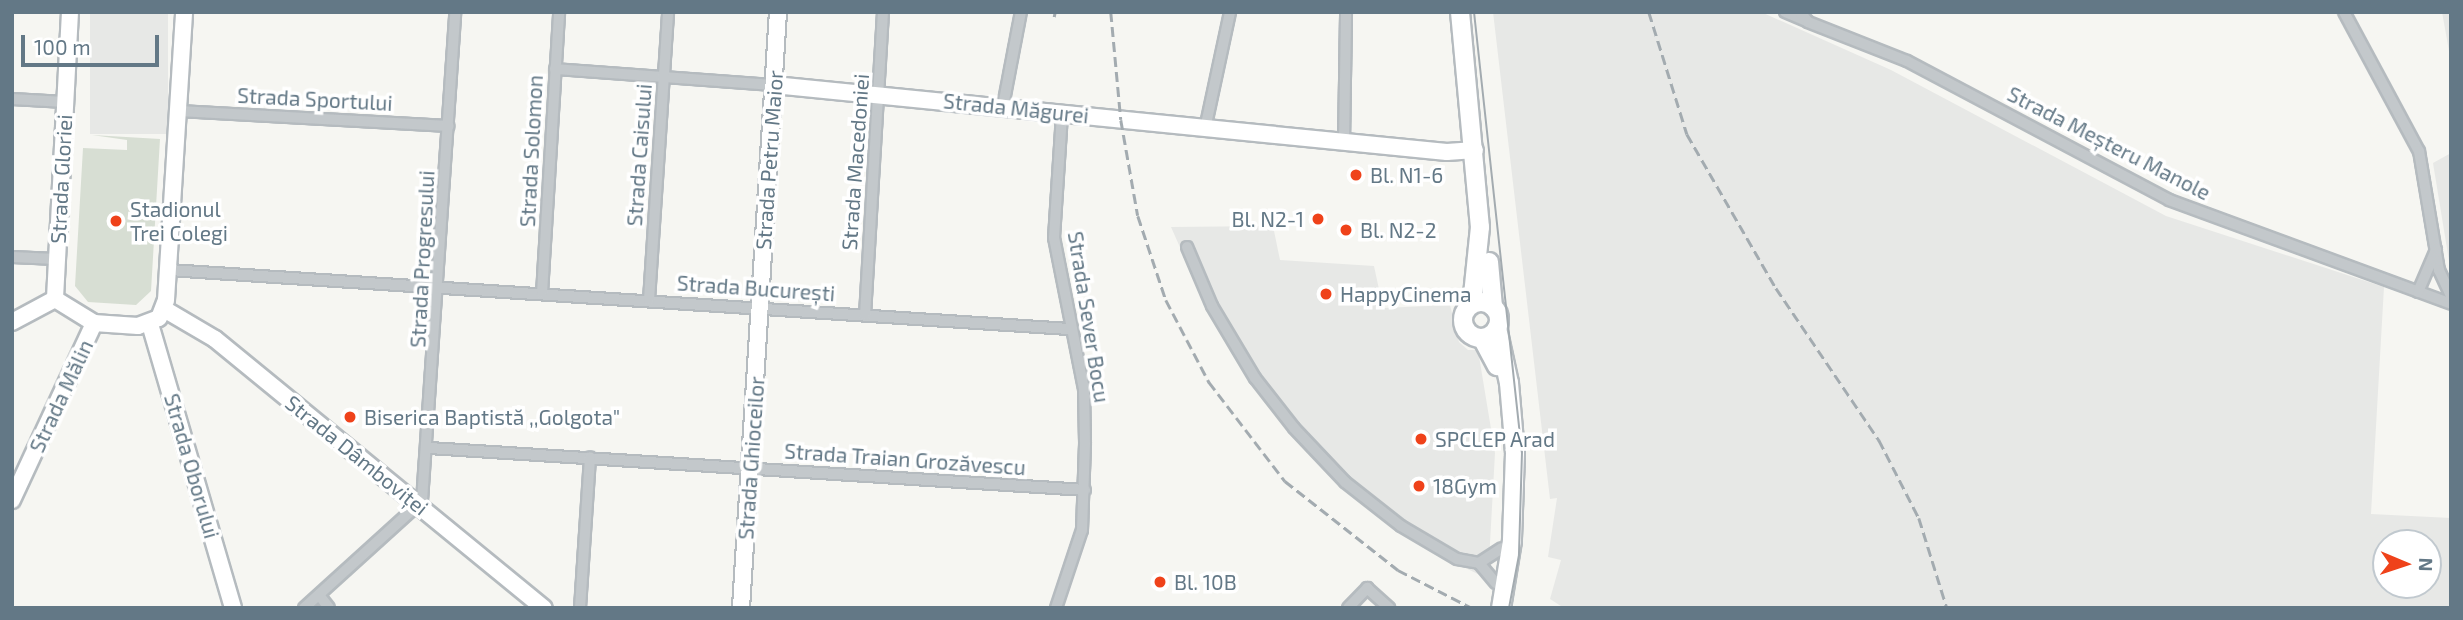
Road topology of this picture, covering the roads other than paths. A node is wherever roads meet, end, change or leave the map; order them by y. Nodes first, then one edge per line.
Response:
1 (71, 12) edge
2 (184, 12) edge
3 (455, 12) edge
4 (559, 12) edge
5 (668, 12) edge
6 (778, 12) edge
7 (883, 12) edge
8 (1021, 12) edge
9 (1230, 12) edge
10 (1346, 12) edge
11 (1460, 12) edge
12 (1785, 12) edge
13 (1800, 12) edge
14 (2344, 12) edge
15 (1808, 22) junction
16 (555, 68) junction
17 (664, 76) junction
18 (774, 85) junction
19 (878, 93) junction
20 (12, 99) edge
21 (65, 102) junction
22 (1003, 106) junction
23 (178, 111) junction
24 (1062, 113) junction
25 (449, 126) junction
26 (1205, 129) junction
27 (1344, 143) junction
28 (1475, 150) junction
29 (1187, 247) dead end
30 (2436, 250) junction
31 (12, 257) edge
32 (56, 259) junction
33 (169, 270) junction
34 (439, 287) junction
35 (2418, 292) junction
36 (542, 293) junction
37 (2451, 296) edge
38 (55, 299) junction
39 (649, 300) junction
40 (1472, 304) junction
41 (2451, 304) edge
42 (1493, 307) junction
43 (760, 308) junction
44 (164, 309) junction
45 (865, 315) junction
46 (12, 322) edge
47 (94, 323) junction
48 (150, 324) junction
49 (1070, 328) junction
50 (1490, 333) junction
51 (429, 448) junction
52 (590, 457) junction
53 (751, 468) junction
54 (1085, 490) junction
55 (12, 500) edge
56 (421, 507) junction
57 (1502, 548) junction
58 (1479, 563) junction
59 (1496, 583) junction
60 (318, 595) junction
61 (233, 608) edge
62 (304, 608) edge
63 (330, 608) edge
64 (544, 608) edge
65 (580, 608) edge
66 (741, 608) edge
67 (1056, 608) edge
68 (1348, 608) edge
69 (1389, 608) edge
70 (1491, 608) edge
71 (1501, 608) edge

1 - 21 street, Strada Gloriei
2 - 23 street
3 - 25 street, Strada Progresului
4 - 16 street, Strada Solomon
5 - 17 street, Strada Caisului
6 - 18 street, Strada Petru Maior
7 - 19 street, Strada Macedoniei
8 - 22 street
9 - 26 street
10 - 27 street
11 - 28 main road
12 - 15 street
13 - 15 street, Strada Meșteru Manole
14 - 30 street
15 - 35 street, Strada Meșteru Manole
16 - 17 street, Strada Măgurei
16 - 36 street, Strada Solomon
17 - 18 street, Strada Măgurei
17 - 39 street, Strada Caisului
18 - 19 street, Strada Măgurei
18 - 43 street, Strada Petru Maior
19 - 22 street, Strada Măgurei
19 - 45 street, Strada Macedoniei
20 - 21 street
21 - 32 street, Strada Gloriei
22 - 24 street, Strada Măgurei
23 - 25 street, Strada Sportului
23 - 33 street
24 - 26 street, Strada Măgurei
24 - 49 street, Strada Sever Bocu
25 - 34 street, Strada Progresului
26 - 27 street, Strada Măgurei
27 - 28 street, Strada Măgurei
28 - 40 main road
28 - 42 main road
29 - 58 street
30 - 35 street
30 - 37 street
31 - 32 street
32 - 38 street, Strada Gloriei
33 - 34 street, Strada București
33 - 44 street
34 - 36 street, Strada București
34 - 51 street, Strada Progresului
35 - 41 street, Strada Meșteru Manole
36 - 39 street, Strada București
38 - 46 street
38 - 47 street
39 - 43 street, Strada București
40 - 42 main road
40 - 50 main road
42 - 50 main road
43 - 45 street, Strada București
43 - 53 street, Strada Ghioceilor
44 - 48 street
44 - 56 street, Strada Dâmboviței
45 - 49 street, Strada București
47 - 48 street, Strada Mălin
47 - 55 street, Strada Mălin
48 - 61 street, Strada Oborului
49 - 54 street, Strada Sever Bocu
50 - 57 main road
50 - 71 main road
51 - 52 street, Strada Traian Grozăvescu
51 - 56 street, Strada Progresului
52 - 53 street, Strada Traian Grozăvescu
52 - 65 street
53 - 54 street, Strada Traian Grozăvescu
53 - 66 street, Strada Ghioceilor
54 - 67 street, Strada Sever Bocu
56 - 60 street
56 - 64 street, Strada Dâmboviței
57 - 58 street
57 - 59 main road
58 - 59 street
59 - 70 main road
60 - 62 street
60 - 63 street
68 - 69 street

